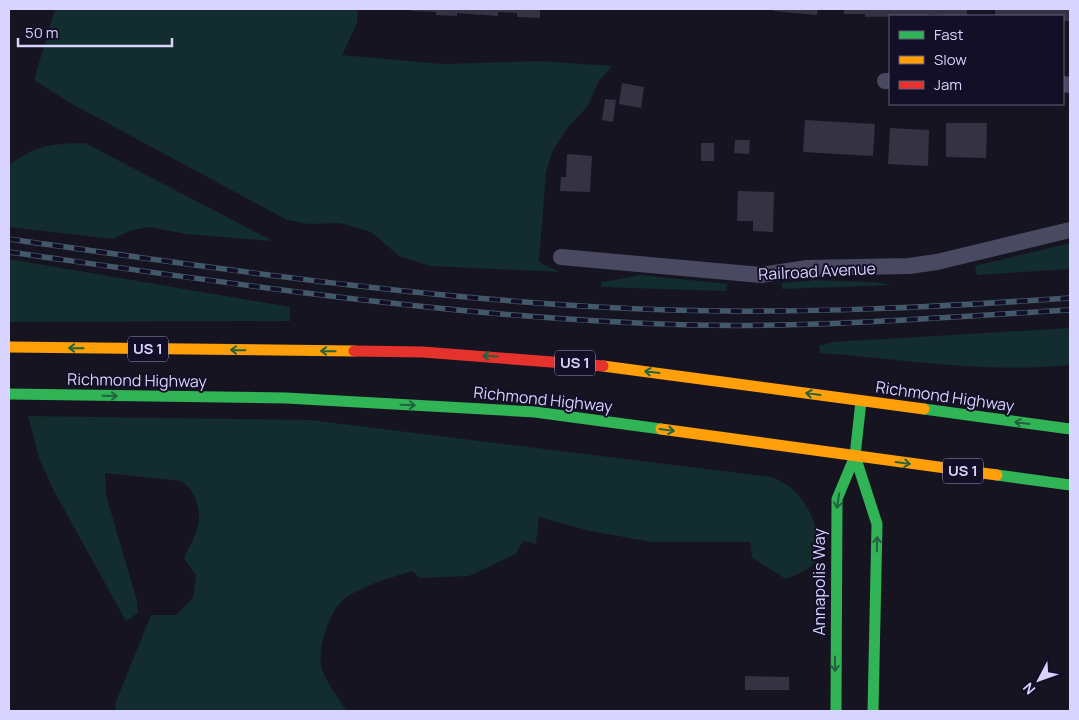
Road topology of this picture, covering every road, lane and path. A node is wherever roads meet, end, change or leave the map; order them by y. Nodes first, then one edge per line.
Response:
1 (1070, 230) edge
2 (561, 257) dead end
3 (9, 347) edge
4 (9, 394) edge
5 (861, 401) junction
6 (1070, 429) edge
7 (855, 456) junction
8 (1070, 485) edge
9 (836, 711) edge
10 (873, 711) edge

1 - 2 street, Railroad Avenue
5 -> 3 main road, Richmond Highway / US 1
4 -> 7 main road, Richmond Highway / US 1
6 -> 5 main road, Richmond Highway / US 1
5 - 7 main road, Annapolis Way
7 -> 8 main road, Richmond Highway / US 1
7 -> 9 main road, Annapolis Way
10 -> 7 main road, Annapolis Way

